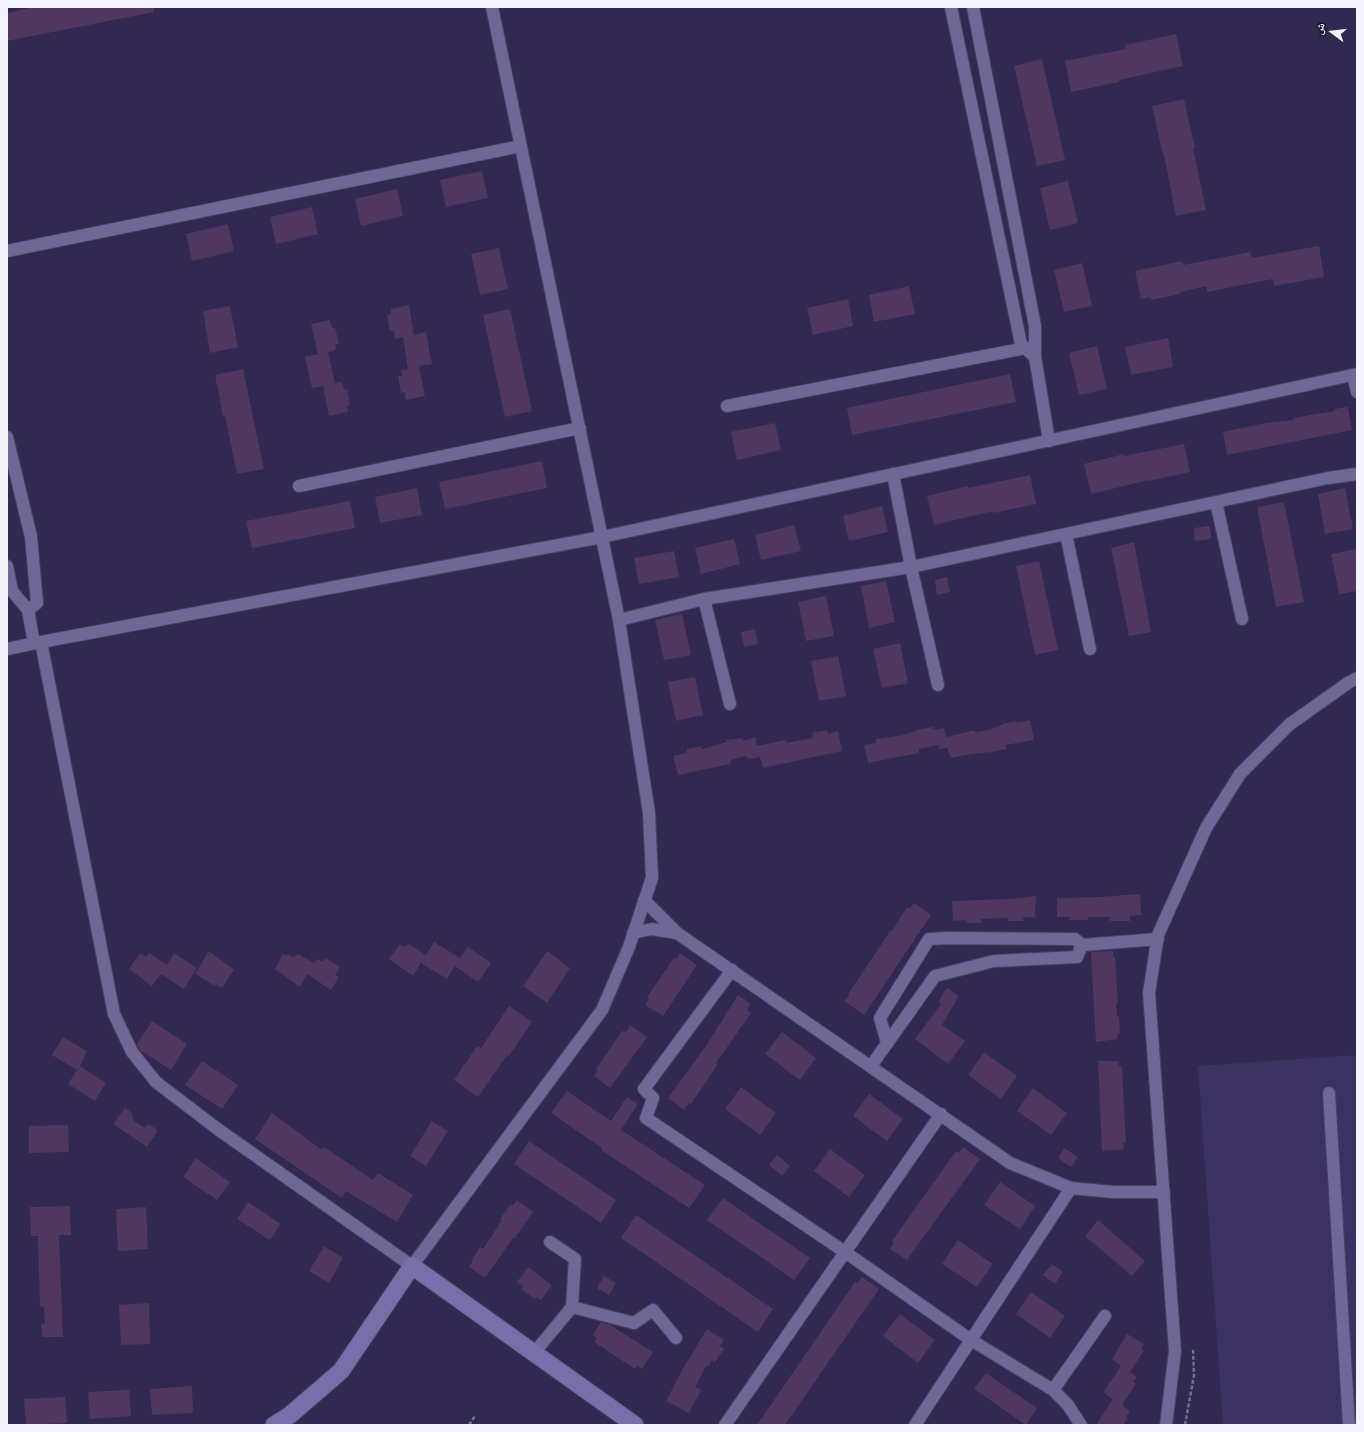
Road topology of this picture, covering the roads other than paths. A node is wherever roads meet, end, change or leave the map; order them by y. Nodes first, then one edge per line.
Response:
1 (492, 7) edge
2 (950, 7) edge
3 (973, 7) edge
4 (521, 146) junction
5 (7, 251) edge
6 (1026, 348) junction
7 (1035, 357) junction
8 (1355, 375) edge
9 (1357, 392) edge
10 (727, 406) dead end
11 (580, 428) junction
12 (7, 437) edge
13 (1049, 441) junction
14 (893, 474) junction
15 (1357, 474) edge
16 (299, 486) dead end
17 (1216, 502) junction
18 (1066, 534) junction
19 (602, 537) junction
20 (7, 566) edge
21 (911, 567) junction
22 (704, 599) junction
23 (28, 610) junction
24 (1242, 619) dead end
25 (619, 620) junction
26 (37, 642) junction
27 (7, 649) edge
28 (1090, 649) dead end
29 (1357, 678) edge
30 (938, 685) dead end
31 (730, 704) dead end
32 (644, 900) junction
33 (633, 933) junction
34 (677, 933) junction
35 (1158, 939) junction
36 (1082, 945) junction
37 (732, 970) junction
38 (887, 1043) junction
39 (871, 1066) junction
40 (1329, 1093) dead end
41 (941, 1114) junction
42 (1071, 1188) junction
43 (1164, 1192) junction
44 (550, 1242) dead end
45 (845, 1252) junction
46 (412, 1266) junction
47 (572, 1308) junction
48 (1104, 1316) dead end
49 (676, 1338) dead end
50 (971, 1340) junction
51 (534, 1353) junction
52 (1053, 1390) junction
53 (274, 1425) edge
54 (635, 1425) edge
55 (726, 1425) edge
56 (915, 1425) edge
57 (1081, 1425) edge
58 (1166, 1425) edge
59 (1349, 1425) edge

1 - 4 street
2 - 6 street
3 - 7 street
4 - 5 street
4 - 11 street
6 - 7 street
6 - 10 street
7 - 13 street
8 - 9 street
8 - 13 street
11 - 16 street
11 - 19 street
12 - 23 street
13 - 14 street
14 - 19 street
14 - 21 street
15 - 17 street
17 - 18 street
17 - 24 street
18 - 21 street
18 - 28 street
19 - 25 street
19 - 26 street
20 - 23 street
21 - 22 street
21 - 30 street
22 - 25 street
22 - 31 street
23 - 26 street
25 - 32 street
26 - 27 street
26 - 46 street
29 - 35 street
32 - 33 street
32 - 34 street
33 - 34 street
33 - 46 street
34 - 37 street
35 - 36 street
35 - 43 street
36 - 38 street
36 - 38 street
37 - 39 street
37 - 45 street
38 - 39 street
39 - 41 street
40 - 59 street
41 - 42 street
41 - 45 street
42 - 43 street
42 - 50 street
43 - 58 street
44 - 47 street
45 - 50 street
45 - 55 street
46 - 51 street
46 - 53 street
47 - 49 street
47 - 51 street
48 - 52 street
50 - 52 street
50 - 56 street
51 - 54 street
52 - 57 street

